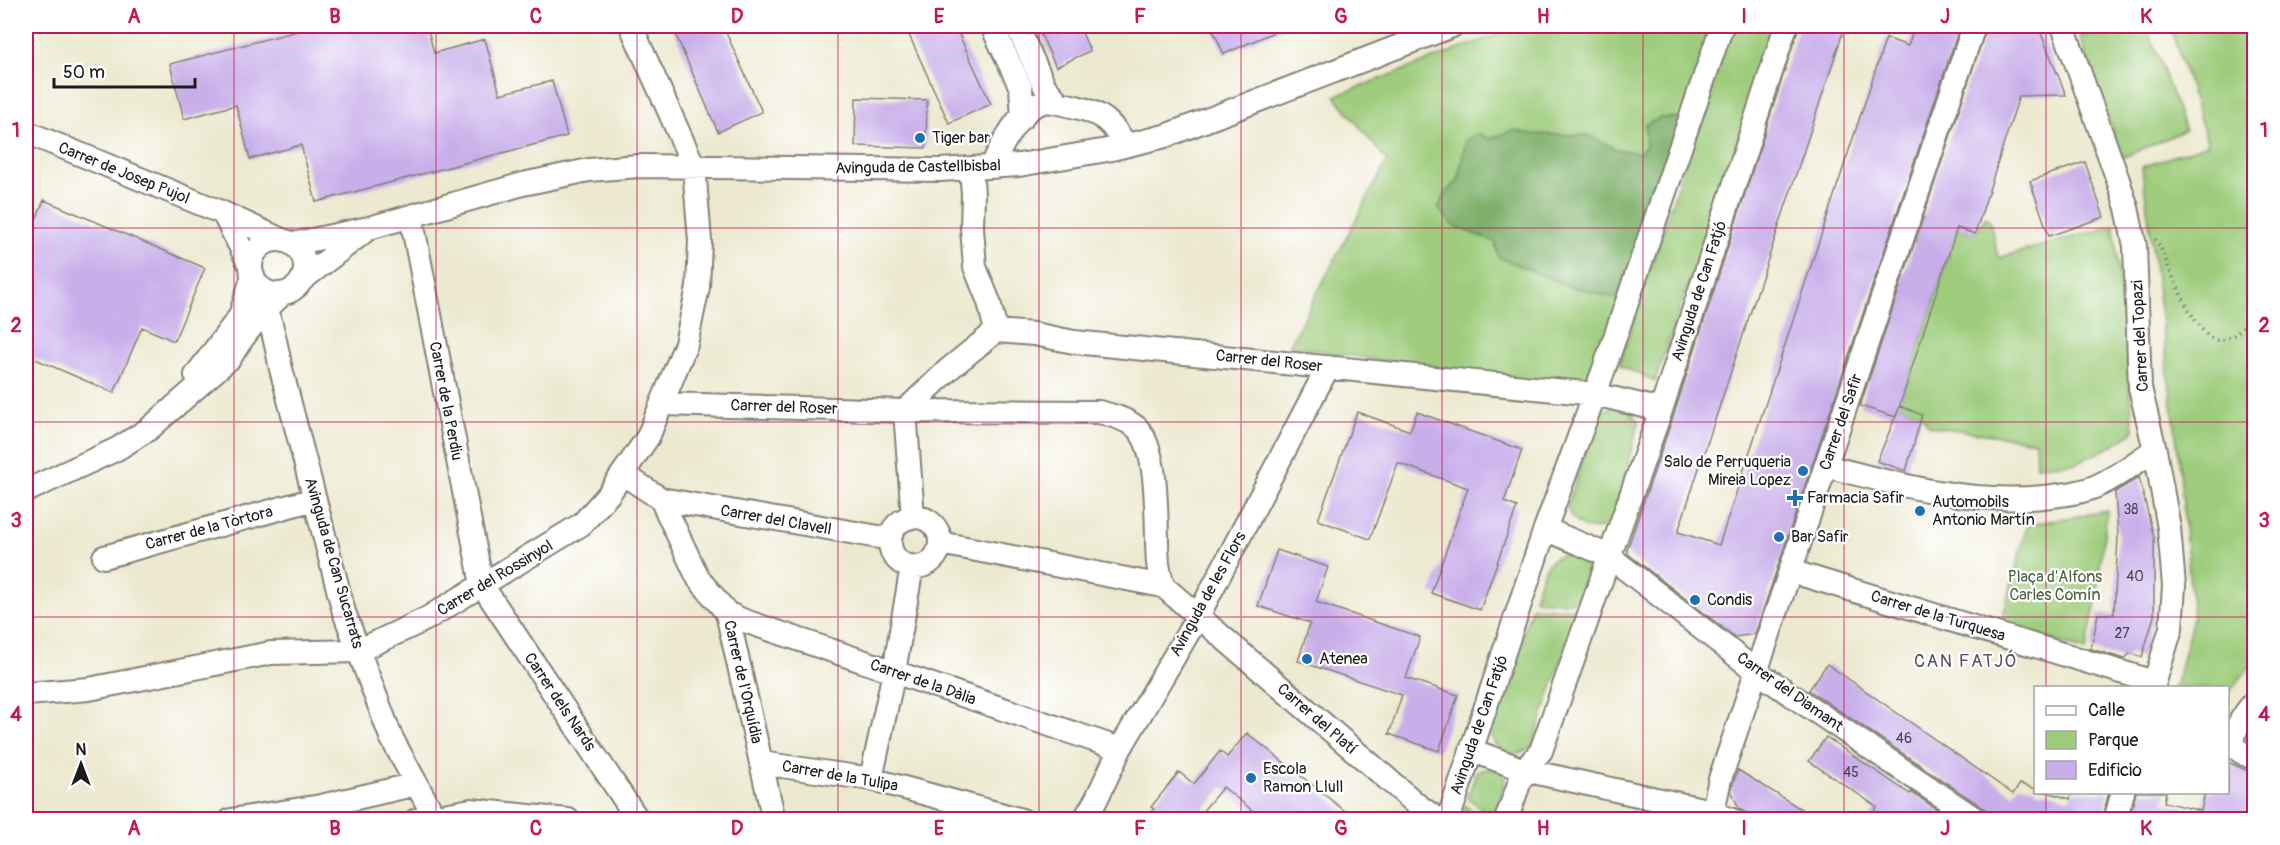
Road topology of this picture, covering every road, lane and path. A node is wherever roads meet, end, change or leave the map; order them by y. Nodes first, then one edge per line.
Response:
1 (631, 26) edge
2 (992, 26) edge
3 (1017, 26) edge
4 (1452, 26) edge
5 (1722, 26) edge
6 (1786, 26) edge
7 (1974, 26) edge
8 (2063, 26) edge
9 (1059, 103) junction
10 (1023, 117) junction
11 (26, 132) edge
12 (1126, 145) junction
13 (694, 167) junction
14 (981, 167) junction
15 (223, 213) junction
16 (411, 216) junction
17 (369, 228) junction
18 (2153, 236) dead end
19 (288, 242) junction
20 (273, 287) junction
21 (2254, 315) edge
22 (996, 331) junction
23 (276, 339) junction
24 (230, 358) junction
25 (280, 365) junction
26 (1328, 367) junction
27 (1595, 394) junction
28 (182, 403) junction
29 (663, 404) junction
30 (1661, 410) junction
31 (905, 411) junction
32 (2155, 450) junction
33 (1826, 466) junction
34 (623, 474) junction
35 (26, 491) edge
36 (315, 499) junction
37 (661, 499) junction
38 (913, 517) junction
39 (1545, 528) junction
40 (890, 539) junction
41 (940, 543) junction
42 (1609, 556) junction
43 (104, 557) dead end
44 (912, 566) junction
45 (1790, 571) junction
46 (482, 585) junction
47 (1163, 586) junction
48 (727, 613) junction
49 (1198, 616) junction
50 (358, 651) junction
51 (1756, 671) junction
52 (894, 672) junction
53 (2154, 685) edge
54 (26, 694) edge
55 (2248, 709) edge
56 (1120, 749) junction
57 (1472, 750) junction
58 (2254, 758) edge
59 (761, 763) junction
60 (1524, 770) junction
61 (871, 779) junction
62 (417, 784) junction
63 (2122, 794) edge
64 (1718, 817) edge
65 (231, 819) edge
66 (429, 819) edge
67 (568, 819) edge
68 (638, 819) edge
69 (774, 819) edge
70 (1022, 819) edge
71 (1084, 819) edge
72 (1439, 819) edge
73 (1448, 819) edge
74 (1506, 819) edge
75 (1977, 819) edge
76 (2115, 819) edge

1 - 13 street, Carrer del Rossinyol
2 - 10 street
3 - 9 street
4 - 12 street, Avinguda de Castellbisbal
5 - 27 street, Avinguda de Can Fatjó
6 - 30 street, Avinguda de Can Fatjó
7 - 33 street, Carrer del Safir
8 - 32 street, Carrer del Topazi
9 - 10 street
9 - 12 street
10 - 14 street
11 - 15 street, Carrer de Josep Pujol
12 - 14 street, Avinguda de Castellbisbal
13 - 14 street, Avinguda de Castellbisbal
13 - 16 street, Avinguda de Castellbisbal
13 - 29 street, Carrer del Rossinyol
14 - 22 street
15 - 19 street, Carrer de Josep Pujol
15 - 20 street
16 - 17 street, Avinguda de Castellbisbal
16 - 46 street, Carrer de la Perdiu
17 - 19 street, Avinguda de Castellbisbal
17 - 20 street, Avinguda de Castellbisbal
18 - 21 path
19 - 20 street
19 - 20 street, Avinguda de Castellbisbal
20 - 23 street, Avinguda de Can Sucarrats
20 - 23 street, Avinguda de Can Sucarrats
20 - 24 street, Avinguda de Castellbisbal
20 - 28 street, Avinguda de Castellbisbal
22 - 26 street, Carrer del Roser
22 - 31 street
23 - 25 street, Avinguda de Can Sucarrats
24 - 25 street
24 - 28 street, Avinguda de Castellbisbal
25 - 36 street, Avinguda de Can Sucarrats
26 - 27 street, Carrer del Roser
26 - 49 street, Avinguda de les Flors
27 - 30 street, Carrer del Roser
27 - 39 street, Avinguda de Can Fatjó
28 - 35 street, Avinguda de Castellbisbal
29 - 31 street, Carrer del Roser
29 - 34 street, Carrer del Rossinyol
30 - 42 street, Avinguda de Can Fatjó
31 - 38 street
31 - 47 street, Carrer del Roser
32 - 33 street
32 - 53 street, Carrer del Topazi
33 - 45 street, Carrer del Safir
34 - 37 street
34 - 46 street, Carrer del Rossinyol
36 - 43 street, Carrer de la Tòrtora
36 - 50 street, Avinguda de Can Sucarrats
37 - 40 street, Carrer del Clavell
37 - 48 street, Carrer de l'Orquídia
38 - 40 street
38 - 41 street
39 - 42 street
39 - 57 street, Avinguda de Can Fatjó
40 - 44 street
41 - 44 street
41 - 47 street
42 - 51 street, Carrer del Diamant
42 - 60 street, Avinguda de Can Fatjó
44 - 52 street
45 - 51 street, Carrer del Safir
45 - 53 street, Carrer de la Turquesa
46 - 50 street, Carrer del Rossinyol
46 - 68 street, Carrer dels Nards
47 - 49 street, Carrer del Platí
48 - 52 street, Carrer de la Dàlia
48 - 59 street, Carrer de l'Orquídia
49 - 56 street, Avinguda de les Flors
49 - 72 street, Carrer del Platí
50 - 54 street, Carrer del Rossinyol
50 - 62 street, Avinguda de Can Sucarrats
51 - 64 street, Carrer del Safir
51 - 75 street, Carrer del Diamant
52 - 56 street, Carrer de la Dàlia
52 - 61 street
55 - 58 street
56 - 71 street, Avinguda de les Flors
57 - 60 street
57 - 73 street, Avinguda de Can Fatjó
59 - 61 street, Carrer de la Tulipa
59 - 69 street, Carrer de l'Orquídia
60 - 64 street
60 - 74 street, Avinguda de Can Fatjó
61 - 70 street, Carrer de la Tulipa
62 - 65 street
62 - 66 street, Avinguda de Can Sucarrats
63 - 76 street
66 - 67 street

